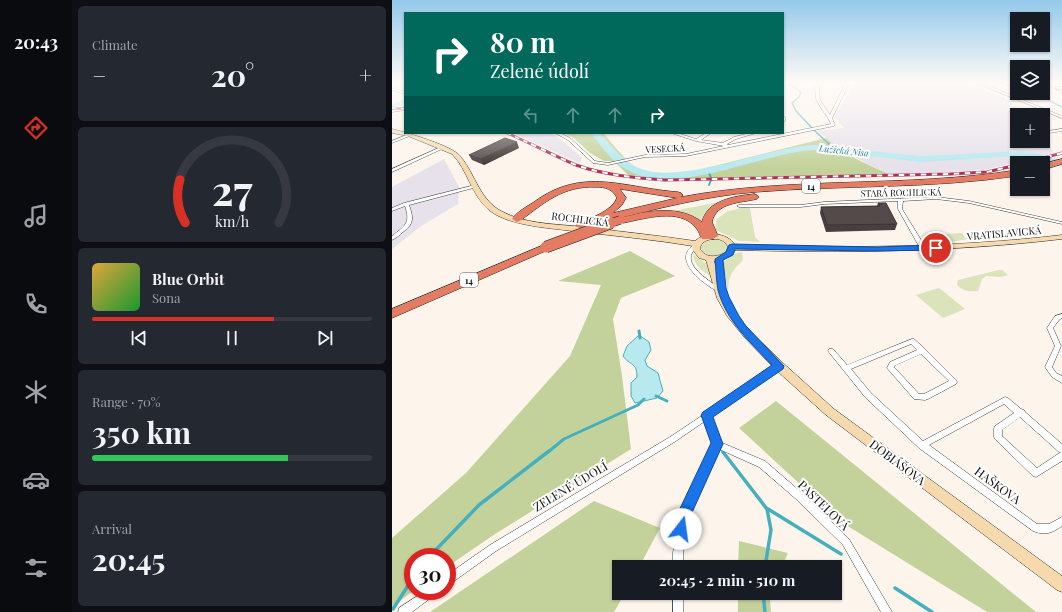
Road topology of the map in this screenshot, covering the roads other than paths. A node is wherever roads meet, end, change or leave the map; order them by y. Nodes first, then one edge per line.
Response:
1 (826, 111) edge
2 (834, 111) edge
3 (1046, 111) edge
4 (831, 117) junction
5 (1062, 117) edge
6 (1062, 130) edge
7 (392, 131) edge
8 (1050, 131) edge
9 (404, 134) edge
10 (406, 134) edge
11 (559, 134) edge
12 (676, 134) edge
13 (707, 134) edge
14 (750, 134) edge
15 (410, 135) junction
16 (696, 140) junction
17 (392, 142) edge
18 (726, 145) junction
19 (442, 148) junction
20 (1062, 161) edge
21 (1050, 166) edge
22 (1062, 167) edge
23 (1050, 168) edge
24 (392, 171) edge
25 (1010, 174) edge
26 (1010, 180) edge
27 (604, 184) junction
28 (475, 186) junction
29 (766, 188) junction
30 (821, 191) junction
31 (900, 199) junction
32 (406, 204) junction
33 (739, 206) dead end
34 (392, 210) edge
35 (608, 215) junction
36 (518, 219) junction
37 (620, 220) junction
38 (1062, 223) edge
39 (710, 237) junction
40 (1062, 237) edge
41 (392, 238) edge
42 (541, 245) junction
43 (697, 245) junction
44 (732, 247) junction
45 (924, 248) junction
46 (709, 258) junction
47 (719, 259) junction
48 (712, 285) junction
49 (392, 305) edge
50 (392, 314) edge
51 (1062, 316) edge
52 (743, 329) junction
53 (922, 350) junction
54 (832, 351) dead end
55 (779, 366) junction
56 (846, 368) junction
57 (1062, 380) edge
58 (1020, 412) junction
59 (706, 415) junction
60 (717, 444) junction
61 (922, 445) junction
62 (1062, 449) edge
63 (1062, 456) edge
64 (1062, 521) edge
65 (678, 560) edge
66 (456, 575) edge
67 (1062, 585) edge
68 (420, 600) edge
69 (678, 600) edge
70 (403, 612) edge
71 (678, 612) edge
72 (887, 612) edge

1 - 4 street
2 - 4 street
3 - 5 street
4 - 18 street, VESECKÁ
6 - 8 street
7 - 9 street, ROCHLICKÁ
10 - 15 street, ROCHLICKÁ
11 - 18 street, VESECKÁ
12 - 16 street
13 - 16 street
14 - 18 street
15 - 17 street
15 - 19 street, ROCHLICKÁ
16 - 18 street
19 - 24 street
19 - 28 street, ROCHLICKÁ
20 - 21 highway
22 - 23 highway
25 - 29 highway, 14
26 - 30 highway, 14
27 - 29 highway
27 - 35 highway
27 - 36 highway
28 - 32 street
28 - 36 street, ROCHLICKÁ
29 - 35 highway, 14
30 - 37 highway, 14
30 - 39 highway
31 - 33 street, STARÁ ROCHLICKÁ
31 - 38 street, STARÁ ROCHLICKÁ
31 - 45 street
32 - 34 street
32 - 41 street
35 - 42 highway, 14
36 - 43 street, ROCHLICKÁ
37 - 39 highway
37 - 42 highway, 14, bridge
39 - 43 street
39 - 44 street
40 - 45 street, VRATISLAVICKÁ
42 - 49 highway, 14
42 - 50 highway, 14
43 - 46 street
43 - 48 street
44 - 45 street, VRATISLAVICKÁ
44 - 47 street
46 - 47 street
46 - 48 street, DOBIÁŠOVA
47 - 52 street, DOBIÁŠOVA
48 - 52 street, DOBIÁŠOVA
51 - 57 street
52 - 55 street, DOBIÁŠOVA
53 - 53 street
53 - 56 street
54 - 56 street, HAŠKOVA
55 - 59 street, ZELENÉ ÚDOLÍ
55 - 67 street, DOBIÁŠOVA
56 - 61 street, HAŠKOVA
58 - 61 street
58 - 62 street
58 - 63 street
59 - 60 street
59 - 66 street, ZELENÉ ÚDOLÍ
60 - 65 street
60 - 72 street, PASTELOVÁ
61 - 64 street, HAŠKOVA
68 - 70 street
69 - 71 street

